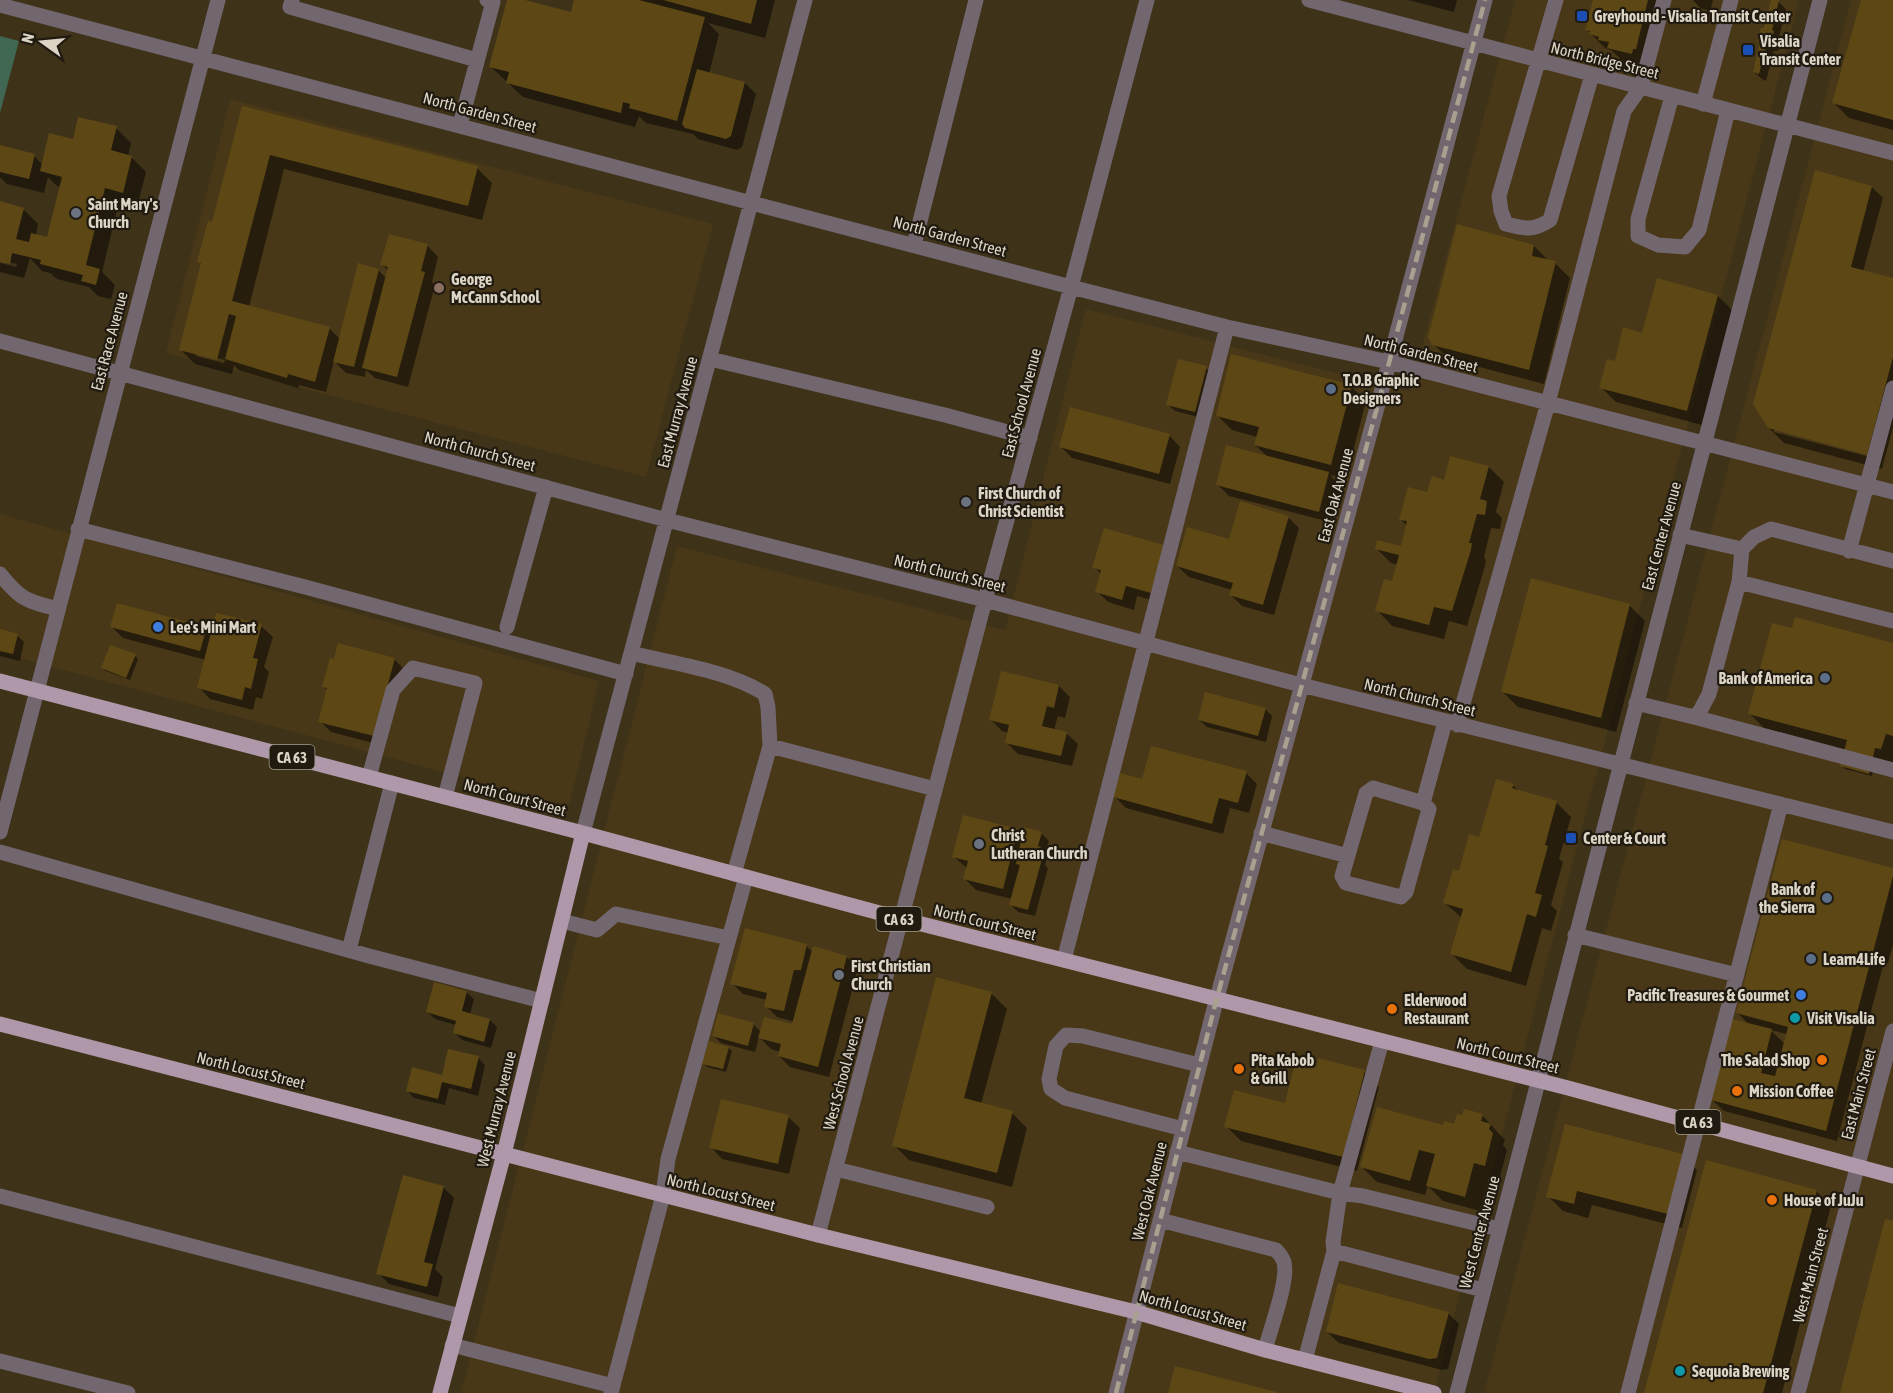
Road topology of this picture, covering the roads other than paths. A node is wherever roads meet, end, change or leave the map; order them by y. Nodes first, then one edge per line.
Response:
1 (218, 0) edge
2 (292, 0) edge
3 (487, 0) edge
4 (805, 0) edge
5 (976, 0) edge
6 (1147, 0) edge
7 (1309, 0) edge
8 (1485, 0) edge
9 (1556, 0) edge
10 (1664, 0) edge
11 (1731, 0) edge
12 (1820, 0) edge
13 (0, 6) edge
14 (1474, 45) junction
15 (202, 58) junction
16 (477, 60) junction
17 (1539, 61) junction
18 (1592, 75) junction
19 (1641, 87) junction
20 (1672, 96) junction
21 (1703, 104) junction
22 (1728, 110) junction
23 (460, 125) junction
24 (1787, 125) junction
25 (1893, 153) edge
26 (752, 202) junction
27 (914, 245) junction
28 (1071, 287) junction
29 (1227, 327) junction
30 (0, 341) edge
31 (710, 359) junction
32 (1389, 362) junction
33 (119, 373) junction
34 (1893, 388) edge
35 (1548, 403) junction
36 (1030, 438) junction
37 (1704, 443) junction
38 (1867, 485) junction
39 (546, 487) junction
40 (1893, 492) edge
41 (667, 520) junction
42 (78, 529) junction
43 (1680, 535) junction
44 (1742, 549) junction
45 (1849, 551) junction
46 (1893, 561) edge
47 (0, 574) edge
48 (1739, 582) junction
49 (985, 600) junction
50 (58, 609) junction
51 (1893, 621) edge
52 (507, 627) dead end
53 (1144, 643) junction
54 (631, 653) junction
55 (626, 674) junction
56 (0, 681) edge
57 (1301, 685) junction
58 (36, 690) junction
59 (1636, 703) junction
60 (1694, 717) junction
61 (1451, 723) junction
62 (770, 746) junction
63 (1620, 764) junction
64 (1893, 770) edge
65 (369, 777) junction
66 (392, 783) junction
67 (936, 789) junction
68 (445, 797) junction
69 (1423, 803) junction
70 (1781, 804) junction
71 (0, 832) edge
72 (1261, 832) junction
73 (1893, 832) edge
74 (583, 833) junction
75 (0, 852) edge
76 (1348, 856) junction
77 (740, 876) junction
78 (902, 919) junction
79 (562, 921) junction
80 (1575, 935) junction
81 (729, 938) junction
82 (349, 950) junction
83 (1064, 960) junction
84 (1737, 975) junction
85 (1216, 998) junction
86 (542, 1001) junction
87 (0, 1024) edge
88 (1893, 1031) edge
89 (1382, 1041) junction
90 (1199, 1065) junction
91 (1538, 1081) junction
92 (1699, 1122) junction
93 (1183, 1129) junction
94 (1177, 1152) junction
95 (504, 1154) junction
96 (1857, 1166) junction
97 (836, 1168) junction
98 (1893, 1176) edge
99 (1340, 1193) junction
100 (663, 1195) junction
101 (0, 1196) edge
102 (987, 1207) dead end
103 (1160, 1220) junction
104 (1499, 1229) junction
105 (818, 1235) junction
106 (1334, 1251) junction
107 (1483, 1290) junction
108 (1136, 1312) junction
109 (460, 1316) junction
110 (452, 1346) junction
111 (1265, 1350) junction
112 (1305, 1360) junction
113 (0, 1361) edge
114 (612, 1389) edge
115 (128, 1393) edge
116 (440, 1393) edge
117 (1116, 1393) edge
118 (1434, 1393) edge
119 (1457, 1393) edge
120 (1628, 1393) edge
121 (1798, 1393) edge

1 - 15 street, East Race Avenue
2 - 16 street
3 - 16 street
4 - 26 street, East Murray Avenue
5 - 27 street
6 - 28 street, East School Avenue
7 - 14 street, North Bridge Street
8 - 14 street, East Oak Avenue
9 - 17 street
10 - 19 street
11 - 21 street
12 - 24 street, East Center Avenue
13 - 15 street, North Garden Street
14 - 17 street, North Bridge Street
14 - 32 street, East Oak Avenue
15 - 23 street, North Garden Street
15 - 33 street, East Race Avenue
16 - 23 street
17 - 18 street, North Bridge Street
17 - 18 street
18 - 19 street, North Bridge Street
19 - 20 street, North Bridge Street
19 - 35 street
20 - 21 street, North Bridge Street
20 - 22 street
21 - 22 street, North Bridge Street
22 - 24 street, North Bridge Street
23 - 26 street, North Garden Street
24 - 25 street, North Bridge Street
24 - 37 street, East Center Avenue
26 - 27 street, North Garden Street
26 - 31 street, East Murray Avenue
27 - 28 street, North Garden Street
28 - 29 street, North Garden Street
28 - 36 street, East School Avenue
29 - 32 street, North Garden Street
29 - 53 street
30 - 33 street, North Church Street
31 - 36 street
31 - 41 street, East Murray Avenue
32 - 35 street, North Garden Street
32 - 57 street, East Oak Avenue
33 - 39 street, North Church Street
33 - 42 street, East Race Avenue
34 - 38 street
35 - 37 street, North Garden Street
35 - 61 street
36 - 49 street, East School Avenue
37 - 38 street, North Garden Street
37 - 43 street, East Center Avenue
38 - 40 street, North Garden Street
38 - 45 street
39 - 41 street, North Church Street
39 - 52 street
41 - 49 street, North Church Street
41 - 54 street, East Murray Avenue
42 - 50 street, East Race Avenue
42 - 55 street
43 - 44 street
43 - 59 street, East Center Avenue
44 - 45 street
44 - 48 street
45 - 46 street
47 - 50 street
48 - 51 street
48 - 60 street
49 - 53 street, North Church Street
49 - 67 street, East School Avenue
50 - 58 street, East Race Avenue
53 - 57 street, North Church Street
53 - 83 street
54 - 55 street, East Murray Avenue
54 - 62 street
55 - 74 street, East Murray Avenue
56 - 58 main road, North Court Street / CA 63
57 - 61 street, North Church Street
57 - 72 street, East Oak Avenue
58 - 65 main road, North Court Street / CA 63
58 - 71 street, East Race Avenue
59 - 60 street
59 - 63 street, East Center Avenue
60 - 64 street
61 - 63 street, North Church Street
61 - 69 street
62 - 67 street
62 - 77 street
63 - 70 street, North Church Street
63 - 80 street, East Center Avenue
65 - 66 main road, North Court Street / CA 63
65 - 68 street
66 - 68 main road, North Court Street / CA 63
66 - 82 street
67 - 78 street, East School Avenue
68 - 74 main road, North Court Street / CA 63
69 - 76 street
69 - 76 street
70 - 73 street, North Church Street
70 - 84 street
72 - 76 street
72 - 85 street, East Oak Avenue
74 - 77 main road, North Court Street / CA 63
74 - 79 main road, West Murray Avenue
75 - 82 street
77 - 78 main road, North Court Street / CA 63
77 - 81 street
78 - 83 main road, North Court Street / CA 63
78 - 97 street, West School Avenue
79 - 81 street
79 - 86 main road, West Murray Avenue
80 - 84 street
80 - 91 street, East Center Avenue
81 - 100 street
82 - 86 street
83 - 85 main road, North Court Street / CA 63
84 - 92 street
85 - 89 main road, North Court Street / CA 63
85 - 90 street, West Oak Avenue
86 - 95 main road, West Murray Avenue
87 - 95 main road, North Locust Street
88 - 96 street, East Main Street
89 - 91 main road, North Court Street / CA 63
89 - 99 street
90 - 93 street, West Oak Avenue
90 - 93 street
91 - 92 main road, North Court Street / CA 63
91 - 104 street, West Center Avenue
92 - 96 main road, North Court Street / CA 63
92 - 120 street
93 - 94 street, West Oak Avenue
94 - 99 street
94 - 103 street, West Oak Avenue
95 - 100 main road, North Locust Street
95 - 109 main road, West Murray Avenue
96 - 98 main road, CA 63
96 - 121 street, West Main Street
97 - 102 street
97 - 105 street, West School Avenue
99 - 104 street
99 - 106 street
100 - 105 main road, North Locust Street
100 - 114 street
101 - 109 street
103 - 108 street, West Oak Avenue
103 - 111 street
104 - 107 street, West Center Avenue
105 - 108 main road, North Locust Street
106 - 107 street
106 - 112 street
107 - 119 street, West Center Avenue
108 - 111 main road, North Locust Street
108 - 117 street, West Oak Avenue
109 - 110 main road, West Murray Avenue
110 - 114 street
110 - 116 main road, West Murray Avenue
111 - 112 main road, North Locust Street
112 - 118 main road, North Locust Street
113 - 115 street

